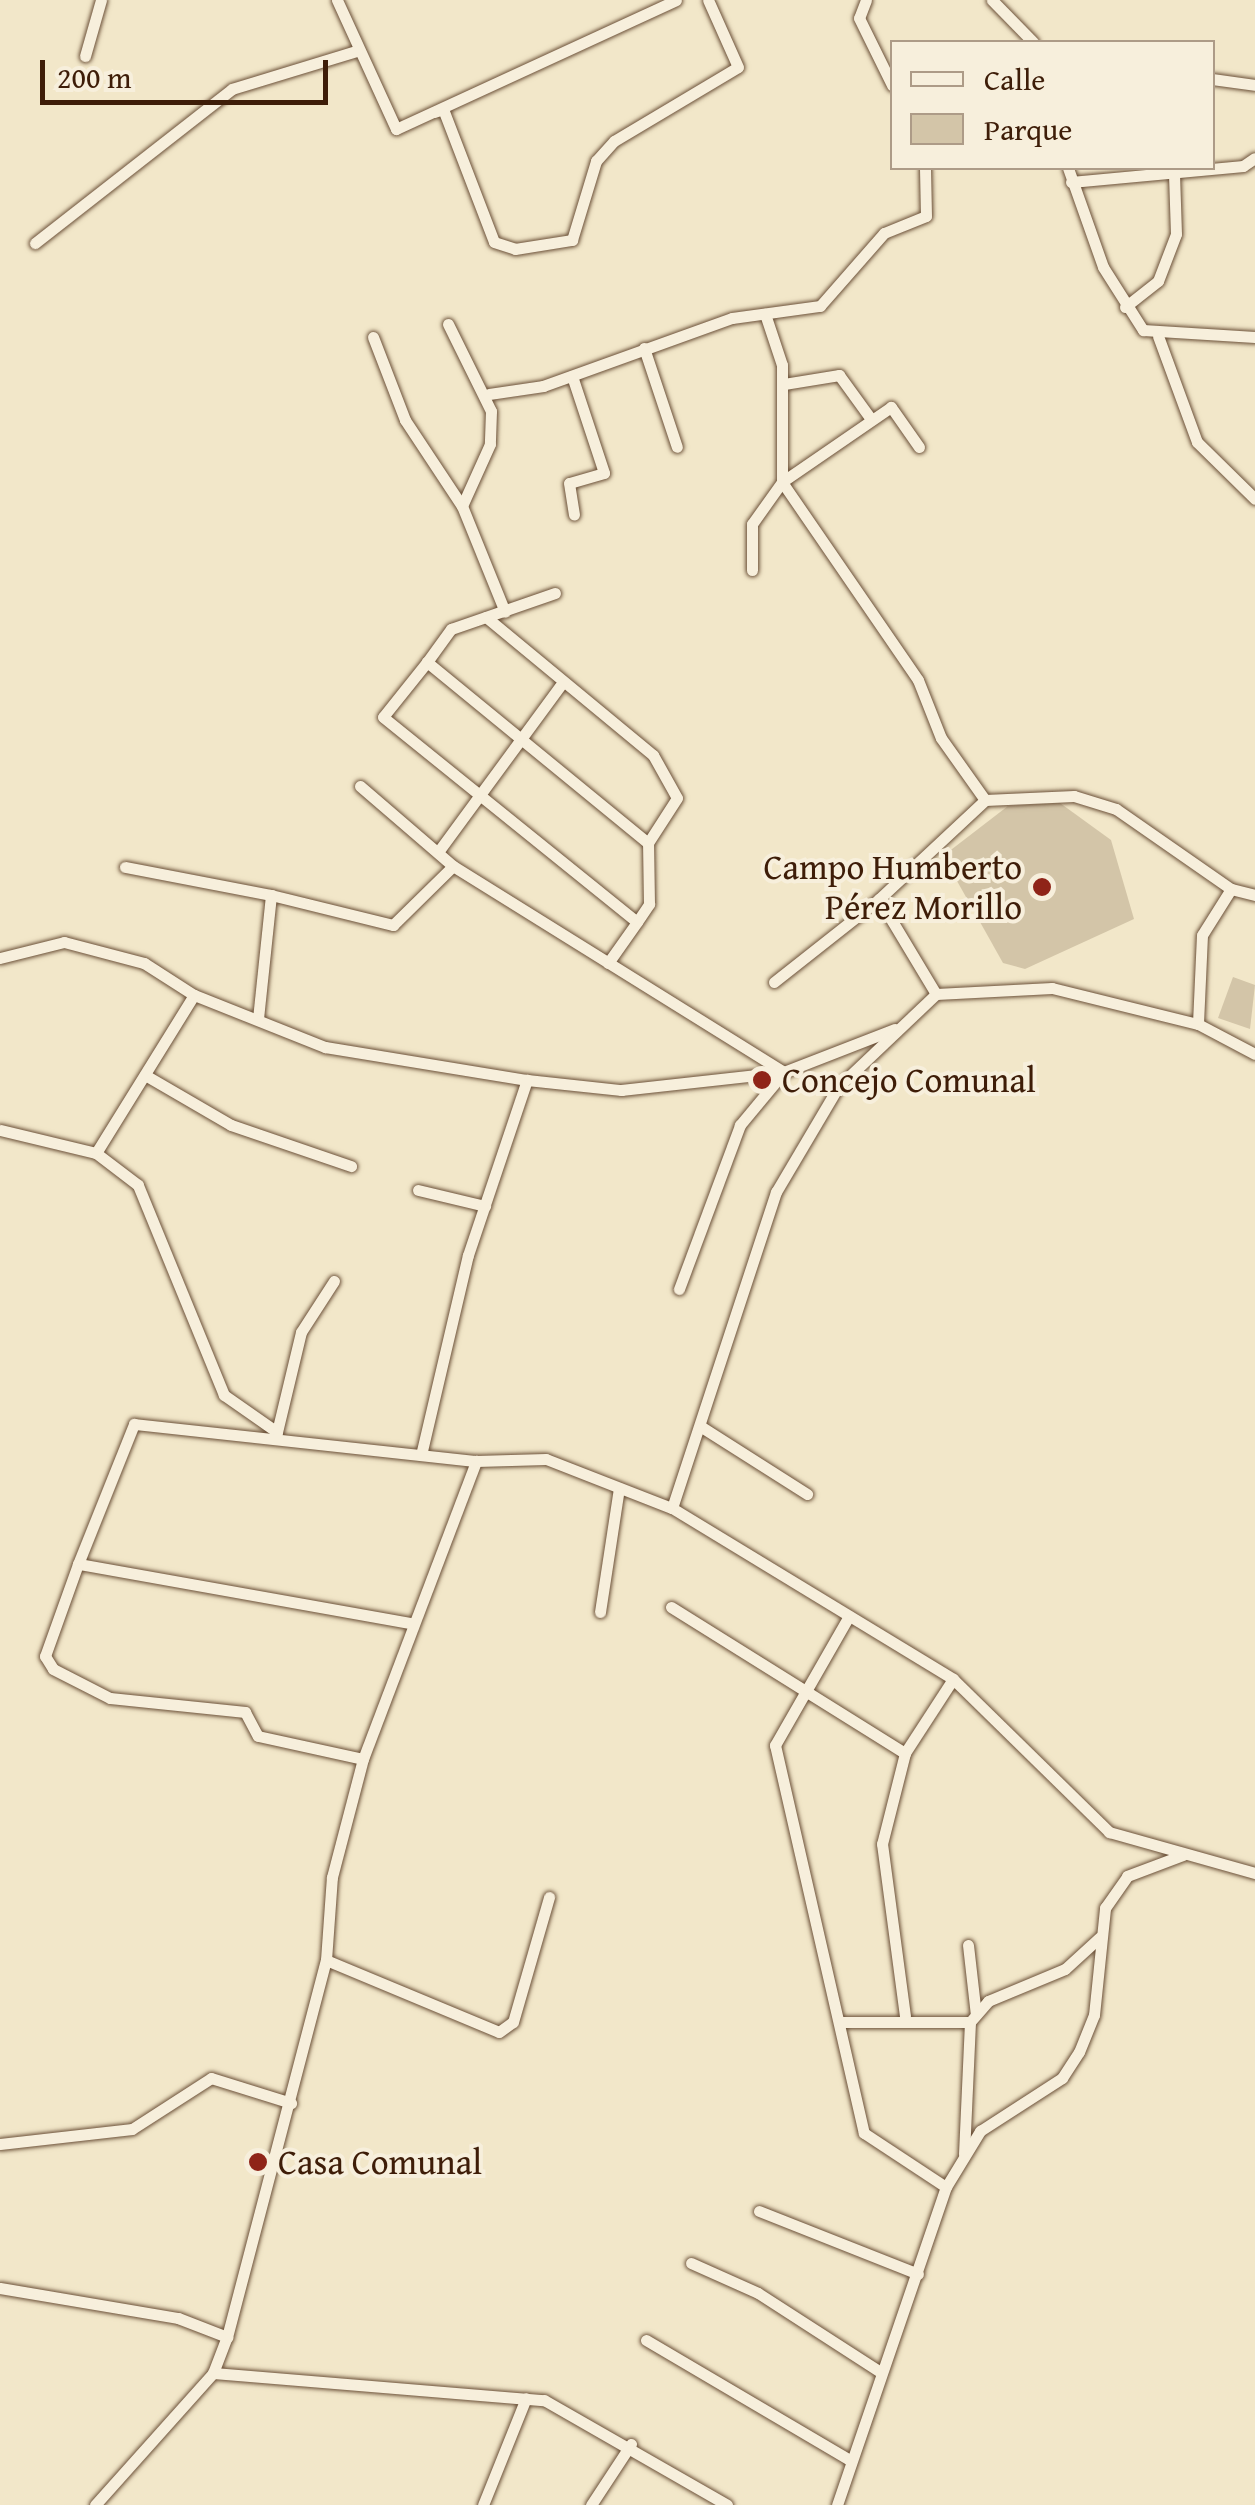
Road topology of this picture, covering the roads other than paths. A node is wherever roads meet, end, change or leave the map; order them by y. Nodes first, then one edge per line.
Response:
1 (101, 0) edge
2 (336, 0) edge
3 (676, 0) edge
4 (708, 0) edge
5 (866, 0) edge
6 (992, 0) edge
7 (1031, 40) edge
8 (356, 51) junction
9 (85, 56) dead end
10 (1215, 79) edge
11 (890, 82) edge
12 (1255, 85) edge
13 (434, 112) junction
14 (1255, 158) edge
15 (1215, 166) edge
16 (925, 170) edge
17 (1068, 170) edge
18 (1194, 170) edge
19 (1174, 174) junction
20 (1070, 182) junction
21 (34, 243) dead end
22 (1126, 307) junction
23 (765, 314) junction
24 (448, 324) dead end
25 (1158, 336) junction
26 (373, 337) dead end
27 (1255, 337) edge
28 (644, 348) junction
29 (572, 376) junction
30 (784, 384) junction
31 (489, 394) junction
32 (871, 419) junction
33 (919, 447) dead end
34 (677, 448) dead end
35 (782, 482) junction
36 (1255, 500) edge
37 (462, 506) junction
38 (574, 515) dead end
39 (752, 570) dead end
40 (555, 593) dead end
41 (505, 612) junction
42 (486, 617) junction
43 (427, 662) junction
44 (560, 686) junction
45 (520, 738) junction
46 (360, 786) dead end
47 (479, 793) junction
48 (985, 800) junction
49 (648, 843) junction
50 (438, 852) junction
51 (453, 866) junction
52 (125, 867) dead end
53 (1231, 889) junction
54 (1255, 894) edge
55 (271, 896) junction
56 (880, 898) junction
57 (637, 922) junction
58 (0, 958) edge
59 (608, 963) junction
60 (774, 982) dead end
61 (194, 994) junction
62 (936, 994) junction
63 (258, 1019) junction
64 (1198, 1024) junction
65 (900, 1028) junction
66 (1255, 1054) edge
67 (784, 1072) junction
68 (144, 1075) junction
69 (527, 1080) junction
70 (0, 1130) edge
71 (96, 1153) junction
72 (350, 1166) dead end
73 (418, 1190) dead end
74 (484, 1206) junction
75 (334, 1280) dead end
76 (678, 1289) dead end
77 (700, 1426) junction
78 (277, 1432) junction
79 (422, 1455) junction
80 (476, 1461) junction
81 (619, 1488) junction
82 (808, 1494) dead end
83 (672, 1508) junction
84 (78, 1564) junction
85 (671, 1607) dead end
86 (600, 1612) dead end
87 (849, 1616) junction
88 (410, 1623) junction
89 (953, 1679) junction
90 (804, 1692) junction
91 (905, 1753) junction
92 (363, 1759) junction
93 (1183, 1855) junction
94 (1255, 1874) edge
95 (548, 1897) dead end
96 (1100, 1936) junction
97 (968, 1945) dead end
98 (326, 1960) junction
99 (905, 2016) junction
100 (973, 2019) junction
101 (842, 2022) junction
102 (291, 2102) junction
103 (0, 2144) edge
104 (964, 2158) junction
105 (946, 2187) junction
106 (759, 2211) dead end
107 (690, 2263) dead end
108 (918, 2274) junction
109 (0, 2288) edge
110 (227, 2337) junction
111 (646, 2340) dead end
112 (879, 2370) junction
113 (213, 2372) junction
114 (526, 2398) junction
115 (631, 2444) junction
116 (850, 2460) junction
117 (95, 2505) edge
118 (483, 2505) edge
119 (591, 2505) edge
120 (726, 2505) edge
121 (837, 2505) edge

1 - 9 street
2 - 8 street
3 - 13 street
4 - 13 street
5 - 11 street
6 - 7 street
8 - 13 street
8 - 21 street
10 - 12 street
14 - 15 street
16 - 23 street
17 - 20 street
18 - 19 street
19 - 20 street
19 - 22 street
20 - 22 street
22 - 25 street
23 - 28 street
23 - 30 street
24 - 31 street
25 - 27 street
25 - 36 street
26 - 37 street
28 - 29 street
28 - 34 street
29 - 31 street
29 - 38 street
30 - 32 street
30 - 35 street
31 - 37 street
32 - 33 street
32 - 35 street
35 - 39 street
35 - 48 street
37 - 41 street
40 - 41 street
41 - 42 street
42 - 43 street
42 - 44 street
43 - 45 street
43 - 47 street
44 - 45 street
44 - 49 street
45 - 47 street
45 - 49 street
46 - 50 street
47 - 50 street
47 - 57 street
48 - 53 street
48 - 56 street
49 - 57 street
50 - 51 street
51 - 55 street
51 - 59 street
52 - 55 street
53 - 54 street
53 - 64 street
55 - 63 street
56 - 60 street
56 - 62 street
57 - 59 street
58 - 61 street
59 - 67 street
61 - 63 street
61 - 68 street
62 - 64 street
62 - 65 street
63 - 69 street
64 - 66 street
65 - 67 street
65 - 77 street
67 - 69 street
67 - 76 street
68 - 71 street
68 - 72 street
69 - 74 street
70 - 71 street
71 - 78 street
73 - 74 street
74 - 79 street
75 - 78 street
77 - 82 street
77 - 83 street
78 - 79 street
78 - 84 street
79 - 80 street
80 - 81 street
80 - 88 street
81 - 83 street
81 - 86 street
83 - 87 street
84 - 88 street
84 - 92 street
85 - 90 street
87 - 89 street
87 - 90 street
88 - 92 street
89 - 91 street
89 - 93 street
90 - 91 street
90 - 101 street
91 - 99 street
92 - 98 street
93 - 94 street
93 - 96 street
95 - 98 street
96 - 100 street
96 - 104 street
97 - 100 street
98 - 102 street
99 - 100 street
99 - 101 street
100 - 104 street
101 - 105 street
102 - 103 street
102 - 110 street
104 - 105 street
105 - 108 street
106 - 108 street
107 - 112 street
108 - 112 street
109 - 110 street
110 - 113 street
111 - 116 street
112 - 116 street
113 - 114 street
113 - 117 street
114 - 115 street
114 - 118 street
115 - 119 street
115 - 120 street
116 - 121 street

